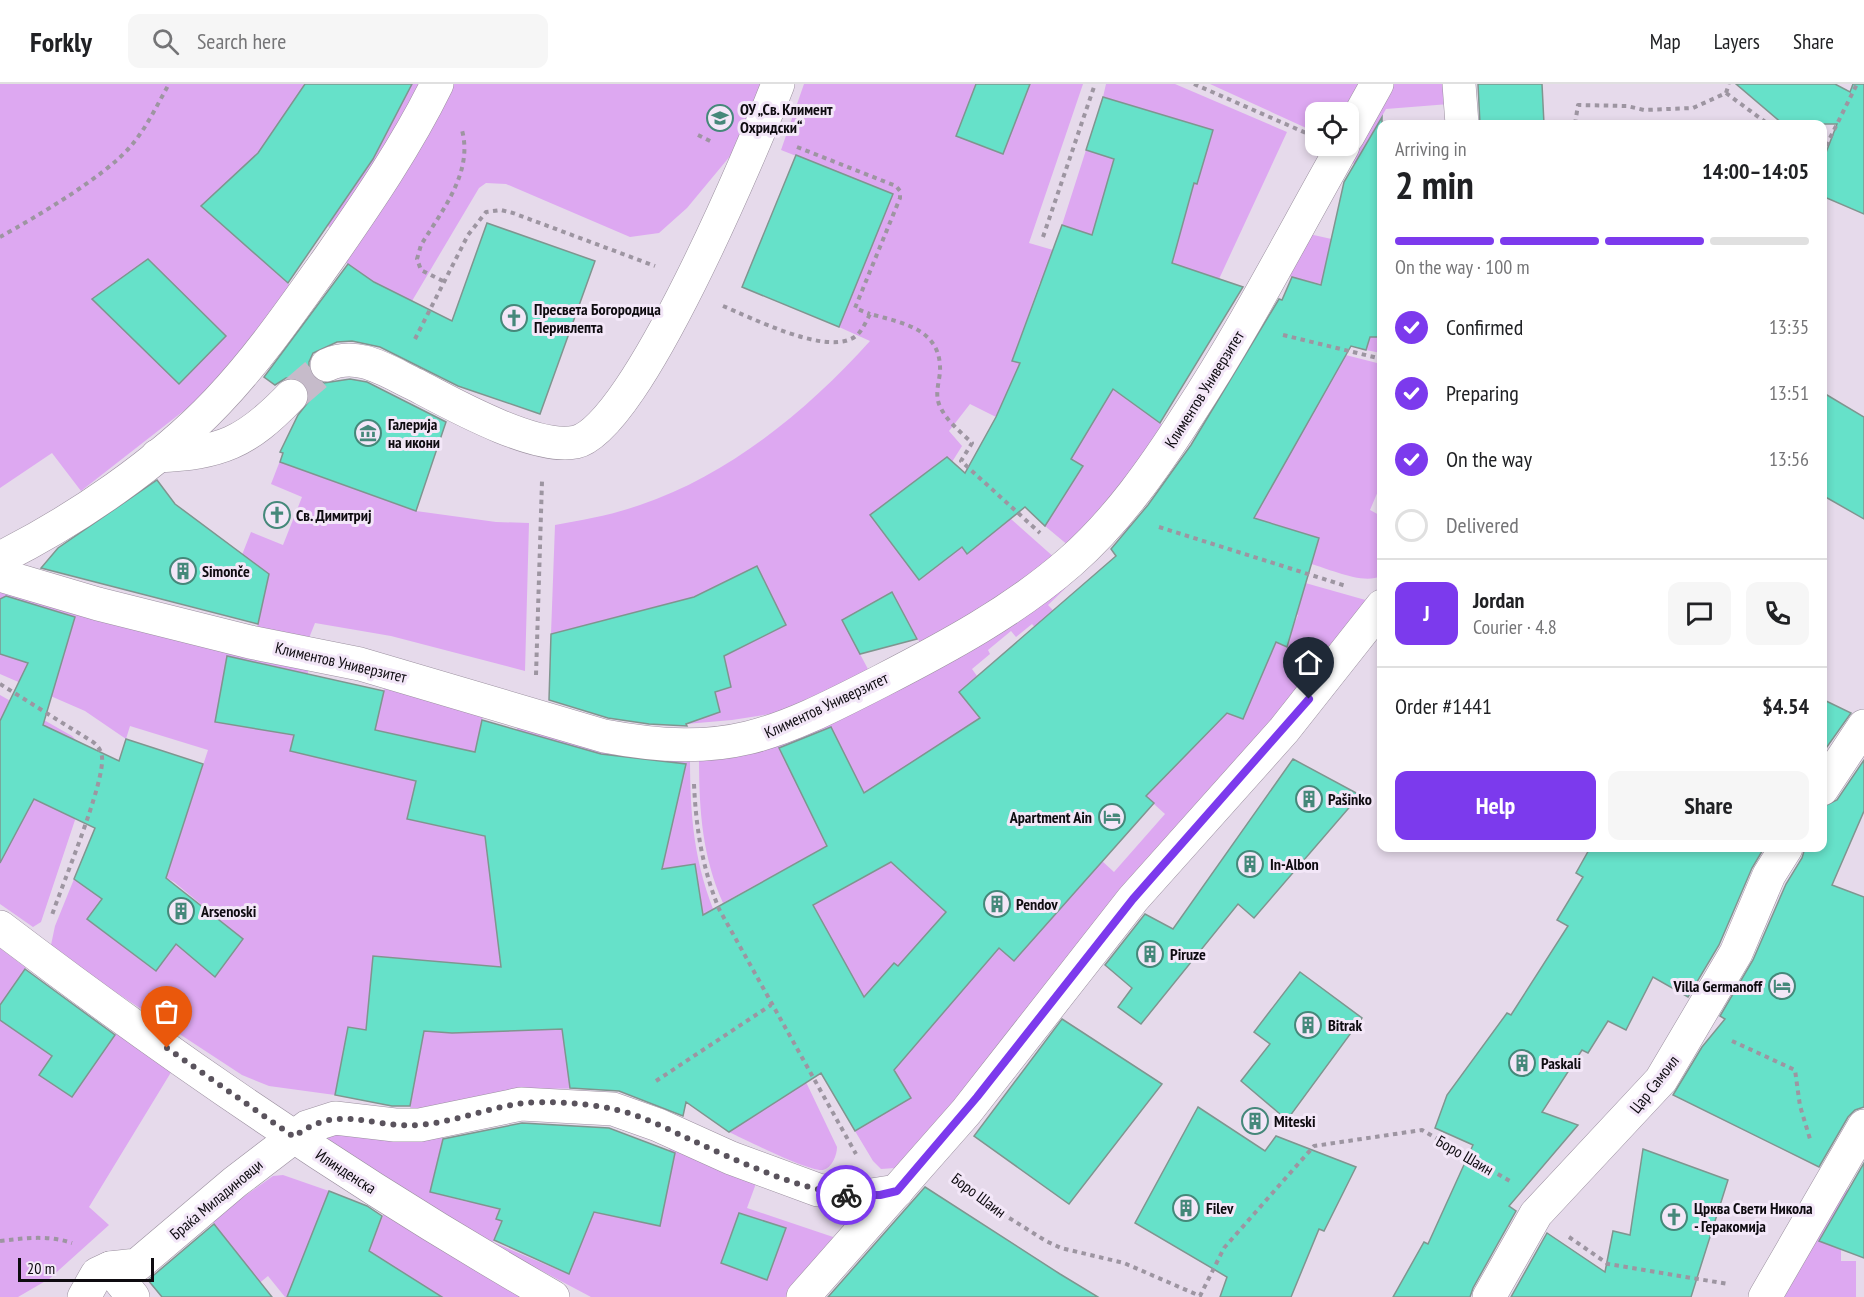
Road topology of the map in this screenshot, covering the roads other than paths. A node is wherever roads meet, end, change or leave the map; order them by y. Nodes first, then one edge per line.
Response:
1 (437, 84) edge
2 (778, 84) edge
3 (1377, 84) edge
4 (1459, 84) edge
5 (1359, 116) edge
6 (1462, 120) edge
7 (1337, 156) edge
8 (327, 365) tunnel mouth
9 (291, 396) tunnel mouth
10 (157, 456) junction
11 (0, 558) edge
12 (0, 575) edge
13 (1377, 612) edge
14 (1864, 726) edge
15 (1827, 782) edge
16 (1783, 852) edge
17 (0, 927) edge
18 (1864, 1126) edge
19 (294, 1137) junction
20 (888, 1193) junction
21 (110, 1268) junction
22 (1767, 1294) edge
23 (84, 1297) edge
24 (133, 1297) edge
25 (553, 1297) edge
26 (803, 1297) edge
27 (1489, 1297) edge

1 - 10 street
2 - 8 street
3 - 5 street
4 - 6 street
7 - 12 street, Климентов Универзитет
9 - 10 street
10 - 11 street
13 - 20 street
14 - 15 street
16 - 27 street, Цар Самоил
17 - 19 street, Илинденска
18 - 22 street
19 - 20 street
19 - 21 street, Браќа Миладиновци
19 - 25 street, Илинденска
20 - 26 street
21 - 23 street
21 - 24 street

